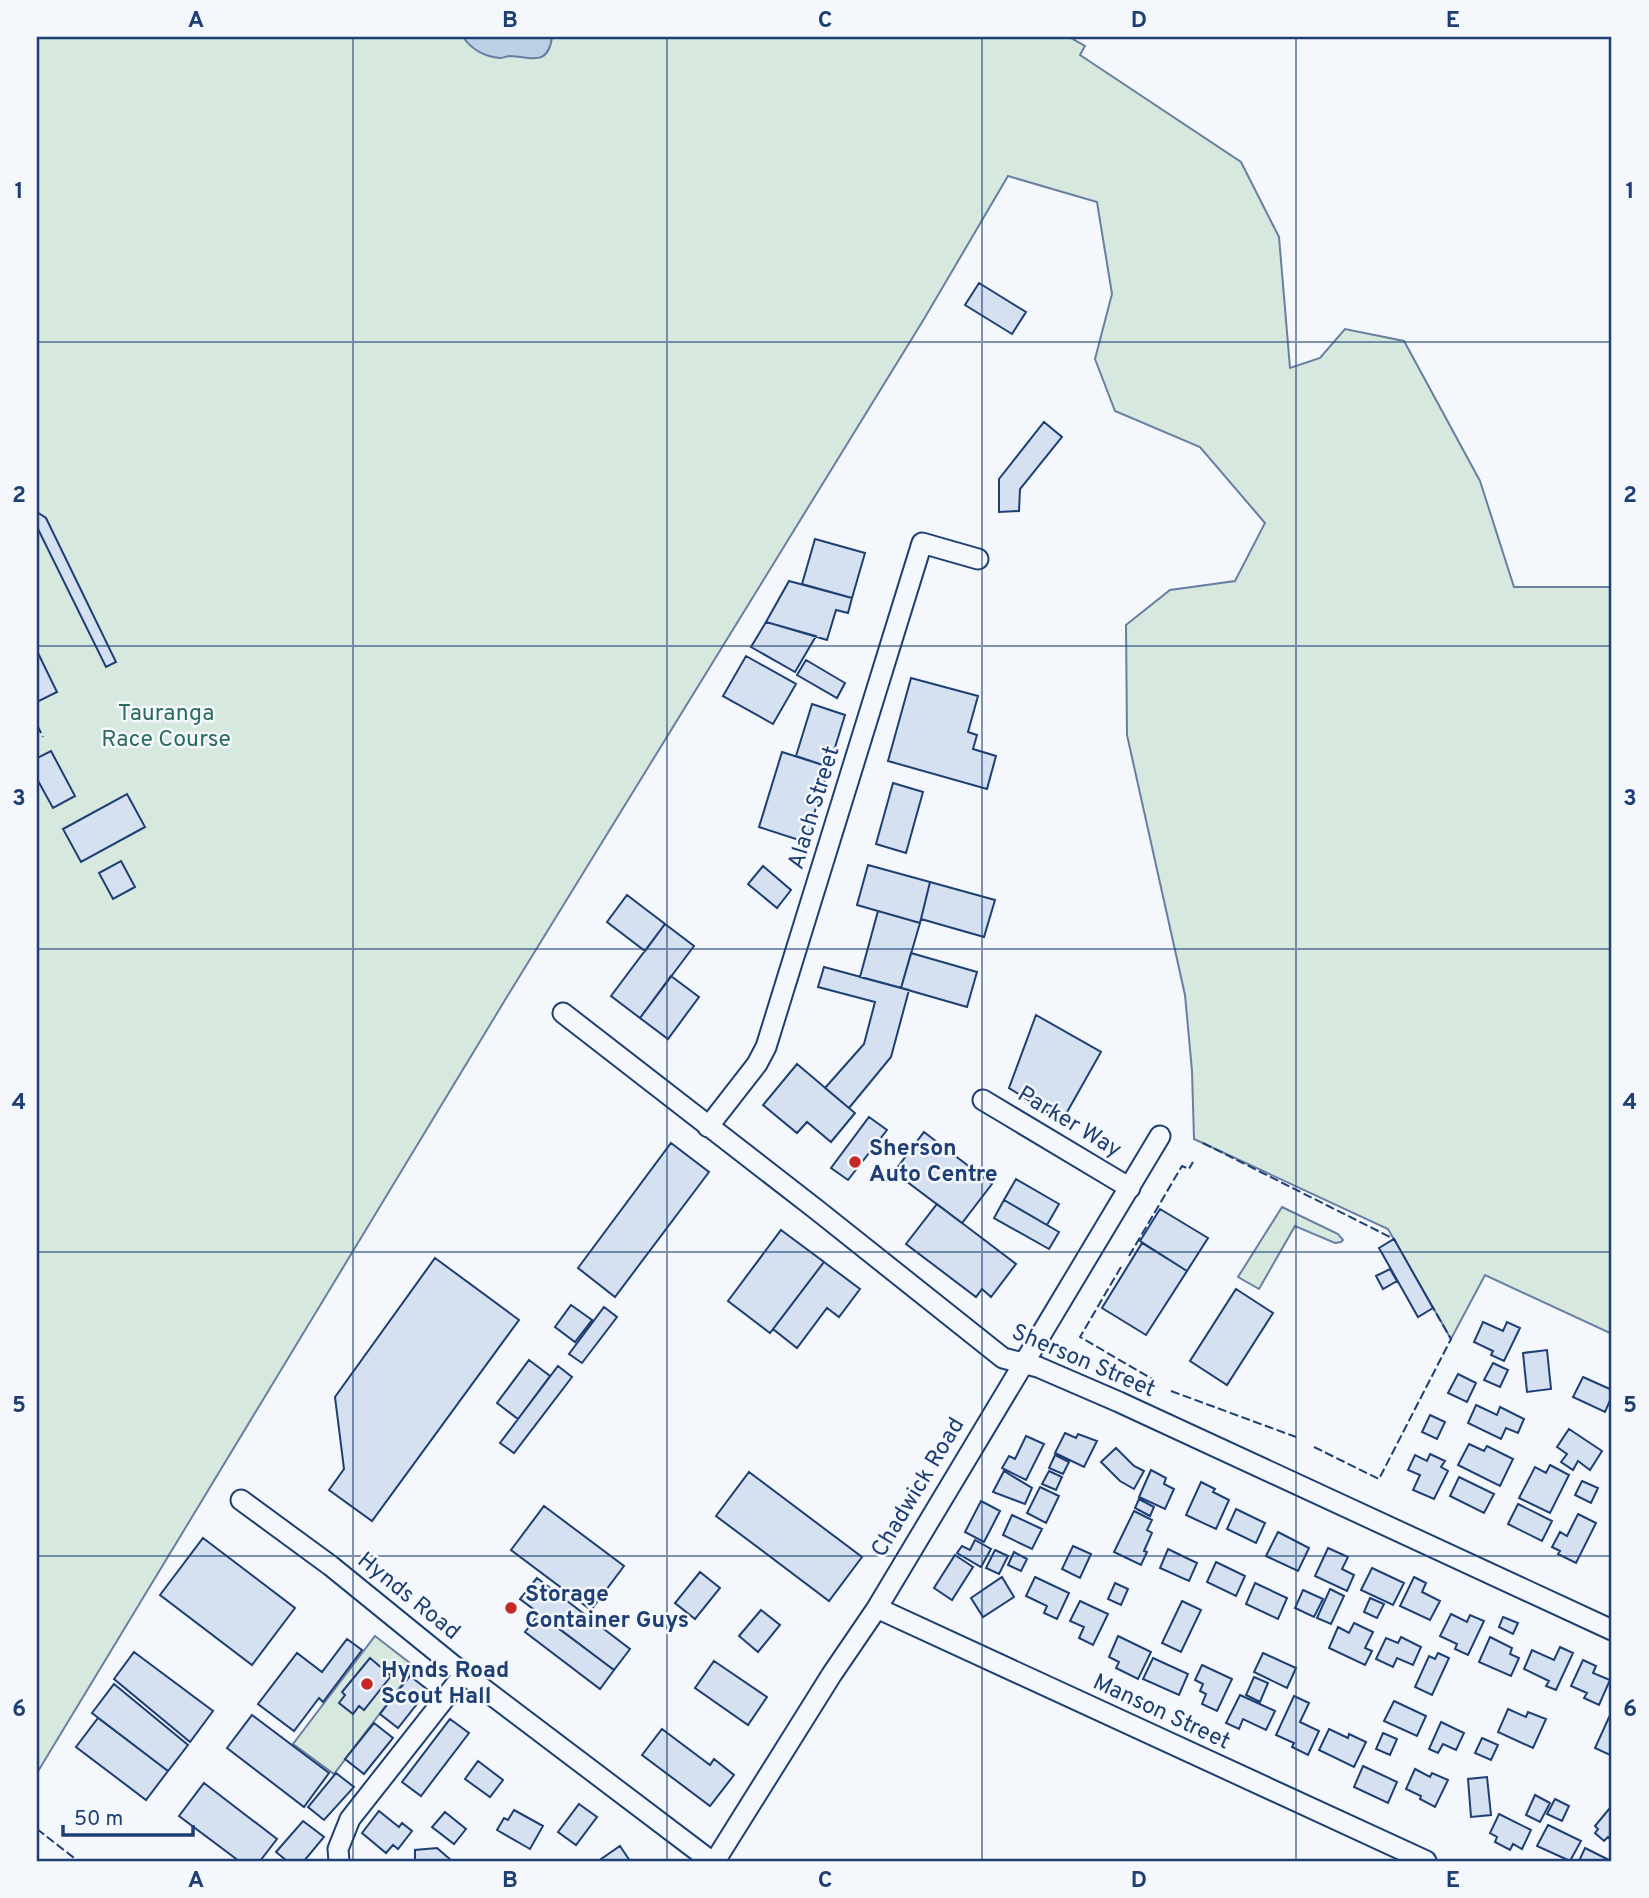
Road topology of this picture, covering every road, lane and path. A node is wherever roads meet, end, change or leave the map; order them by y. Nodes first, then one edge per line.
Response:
1 (978, 559) dead end
2 (562, 1013) dead end
3 (983, 1100) dead end
4 (708, 1127) junction
5 (1160, 1136) dead end
6 (1130, 1188) junction
7 (1022, 1363) junction
8 (241, 1500) dead end
9 (877, 1608) junction
10 (1612, 1630) edge
11 (464, 1674) junction
12 (339, 1861) edge
13 (713, 1861) edge
14 (1426, 1861) edge

1 - 4 street, Alach Street
2 - 4 street, Sherson Street
3 - 6 street, Parker Way
4 - 7 street, Sherson Street
5 - 6 street, Chadwick Road
6 - 7 street, Chadwick Road
7 - 9 street, Chadwick Road
7 - 10 street, Sherson Street
8 - 11 street, Hynds Road
9 - 13 street, Chadwick Road
9 - 14 street, Manson Street
11 - 12 street
11 - 13 street, Hynds Road

